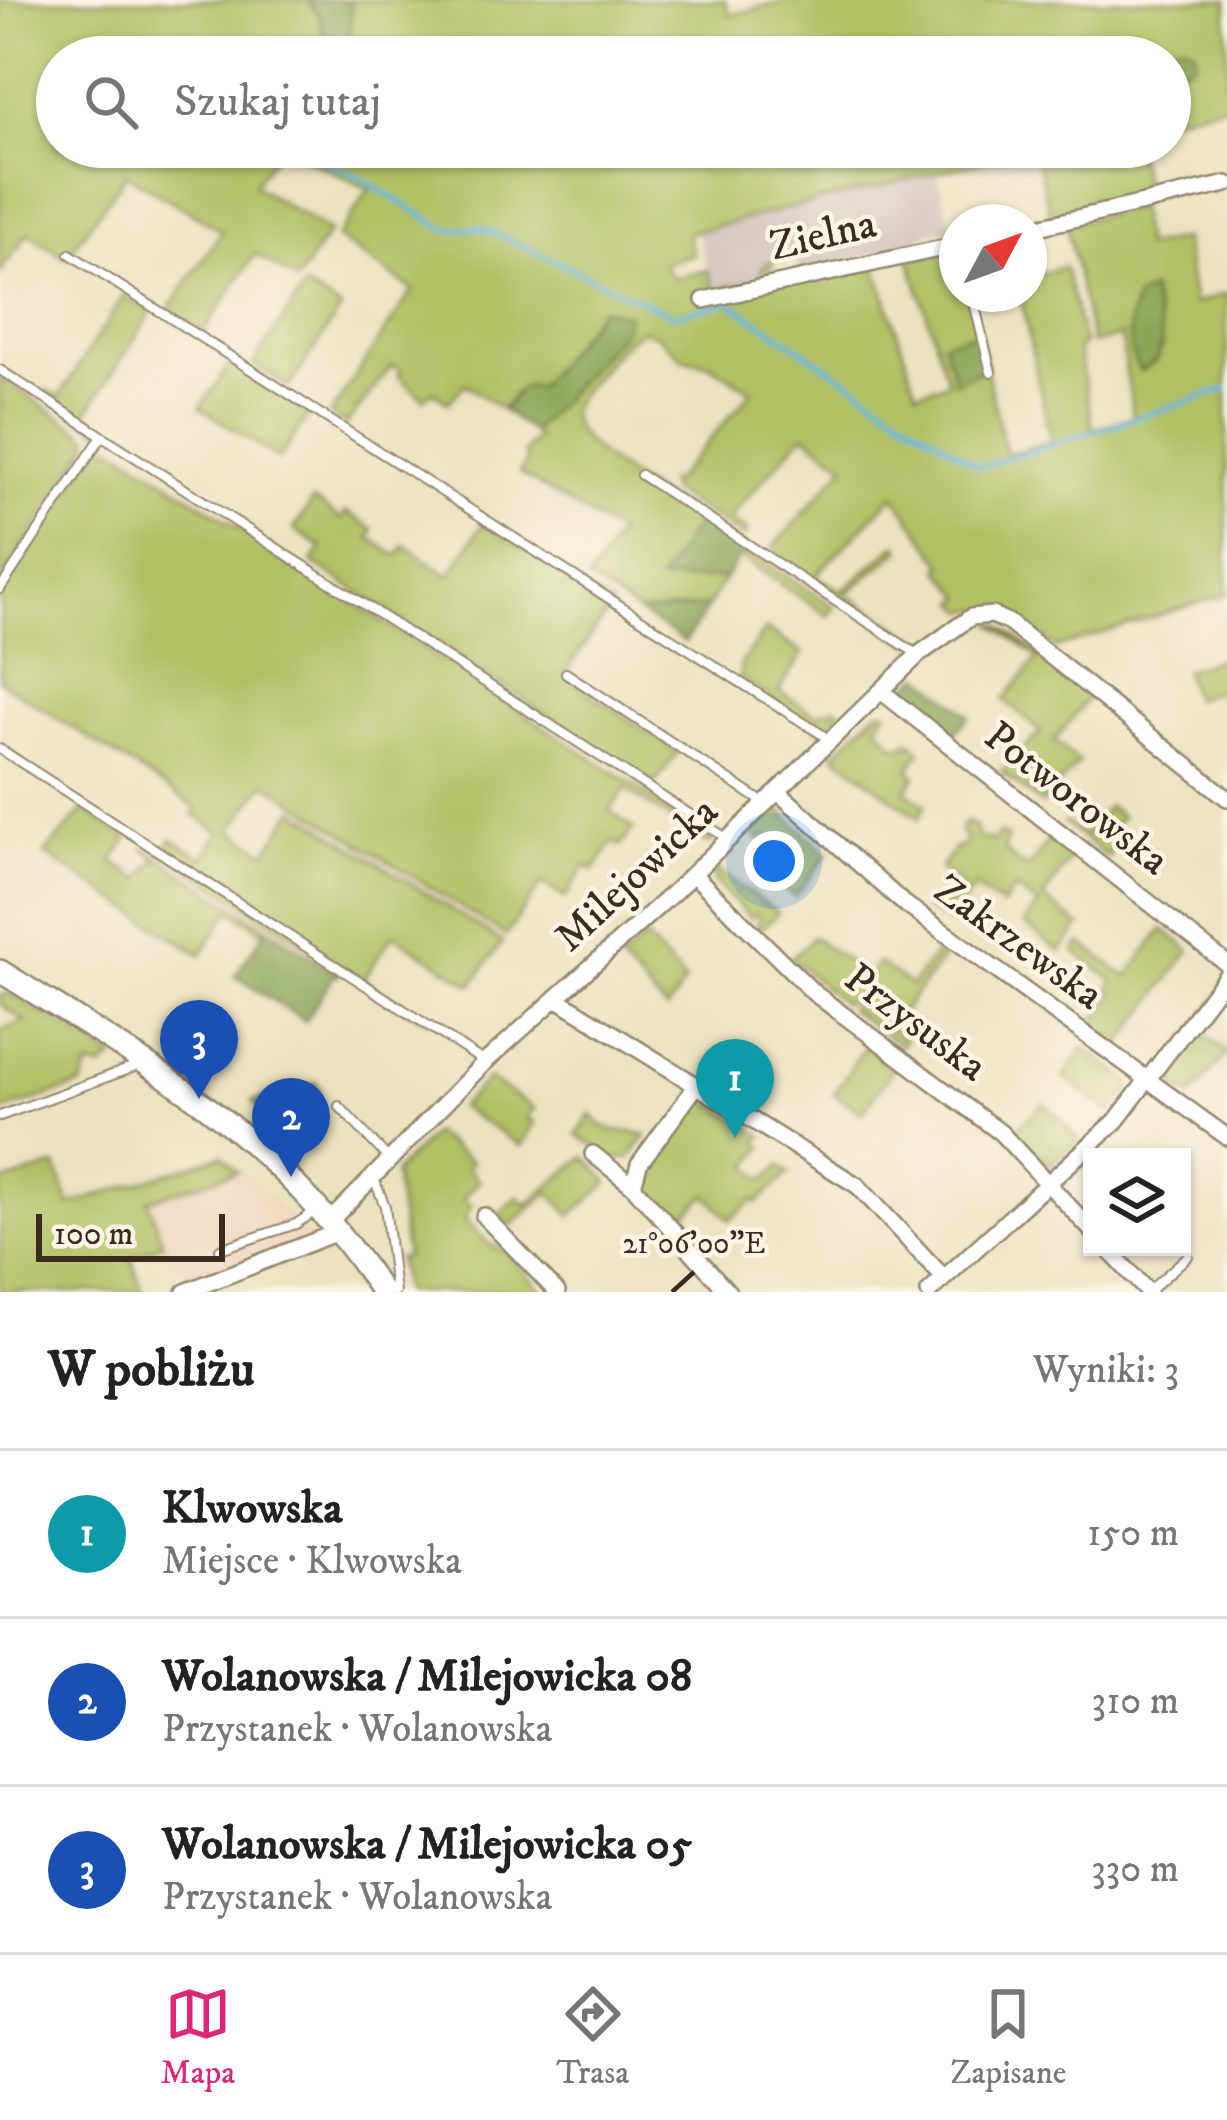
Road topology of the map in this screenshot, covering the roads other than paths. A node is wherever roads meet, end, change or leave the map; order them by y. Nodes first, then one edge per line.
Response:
1 (1227, 184) edge
2 (1047, 225) edge
3 (939, 249) edge
4 (70, 254) dead end
5 (704, 299) dead end
6 (976, 312) edge
7 (0, 370) edge
8 (991, 372) dead end
9 (102, 435) junction
10 (641, 475) dead end
11 (0, 590) edge
12 (918, 655) junction
13 (566, 674) dead end
14 (881, 691) junction
15 (830, 740) junction
16 (0, 748) edge
17 (771, 798) junction
18 (1227, 798) edge
19 (729, 840) junction
20 (694, 874) junction
21 (1227, 964) edge
22 (1227, 975) edge
23 (5, 979) edge
24 (556, 998) junction
25 (144, 1063) junction
26 (484, 1063) junction
27 (1149, 1082) junction
28 (697, 1085) junction
29 (340, 1106) dead end
30 (0, 1116) edge
31 (1227, 1137) edge
32 (593, 1154) dead end
33 (391, 1161) junction
34 (374, 1179) junction
35 (1048, 1184) junction
36 (632, 1186) junction
37 (484, 1216) dead end
38 (330, 1220) junction
39 (1083, 1222) edge
40 (220, 1249) dead end
41 (1114, 1256) edge
42 (1188, 1256) dead end
43 (944, 1279) junction
44 (185, 1292) edge
45 (382, 1292) edge
46 (395, 1292) edge
47 (557, 1292) edge
48 (728, 1292) edge
49 (929, 1292) edge
50 (1148, 1292) edge

1 - 2 street
3 - 5 street, Zielna
4 - 15 lane
6 - 8 lane
7 - 9 lane
9 - 11 lane
9 - 19 lane
10 - 12 lane
12 - 14 street, Milejowicka
12 - 18 street, Milejowicka
13 - 17 lane
14 - 15 street, Milejowicka
14 - 21 street, Potworowska
15 - 17 street, Milejowicka
16 - 26 lane
17 - 19 street, Milejowicka
17 - 27 street, Zakrzewska
19 - 20 street, Milejowicka
20 - 24 street, Milejowicka
20 - 35 street, Przysuska
22 - 27 street
23 - 25 street
24 - 26 street, Milejowicka
24 - 28 street
25 - 30 lane
25 - 38 street
26 - 33 street, Milejowicka
27 - 31 street, Zakrzewska
27 - 35 street
28 - 36 street
28 - 43 street
29 - 33 lane
32 - 36 street
33 - 34 street, Milejowicka
34 - 38 street, Milejowicka
34 - 46 lane
35 - 39 street, Przysuska
35 - 43 street
36 - 48 street
37 - 47 street
38 - 40 lane
38 - 44 street
38 - 45 street
41 - 50 street
42 - 50 lane
43 - 49 street

